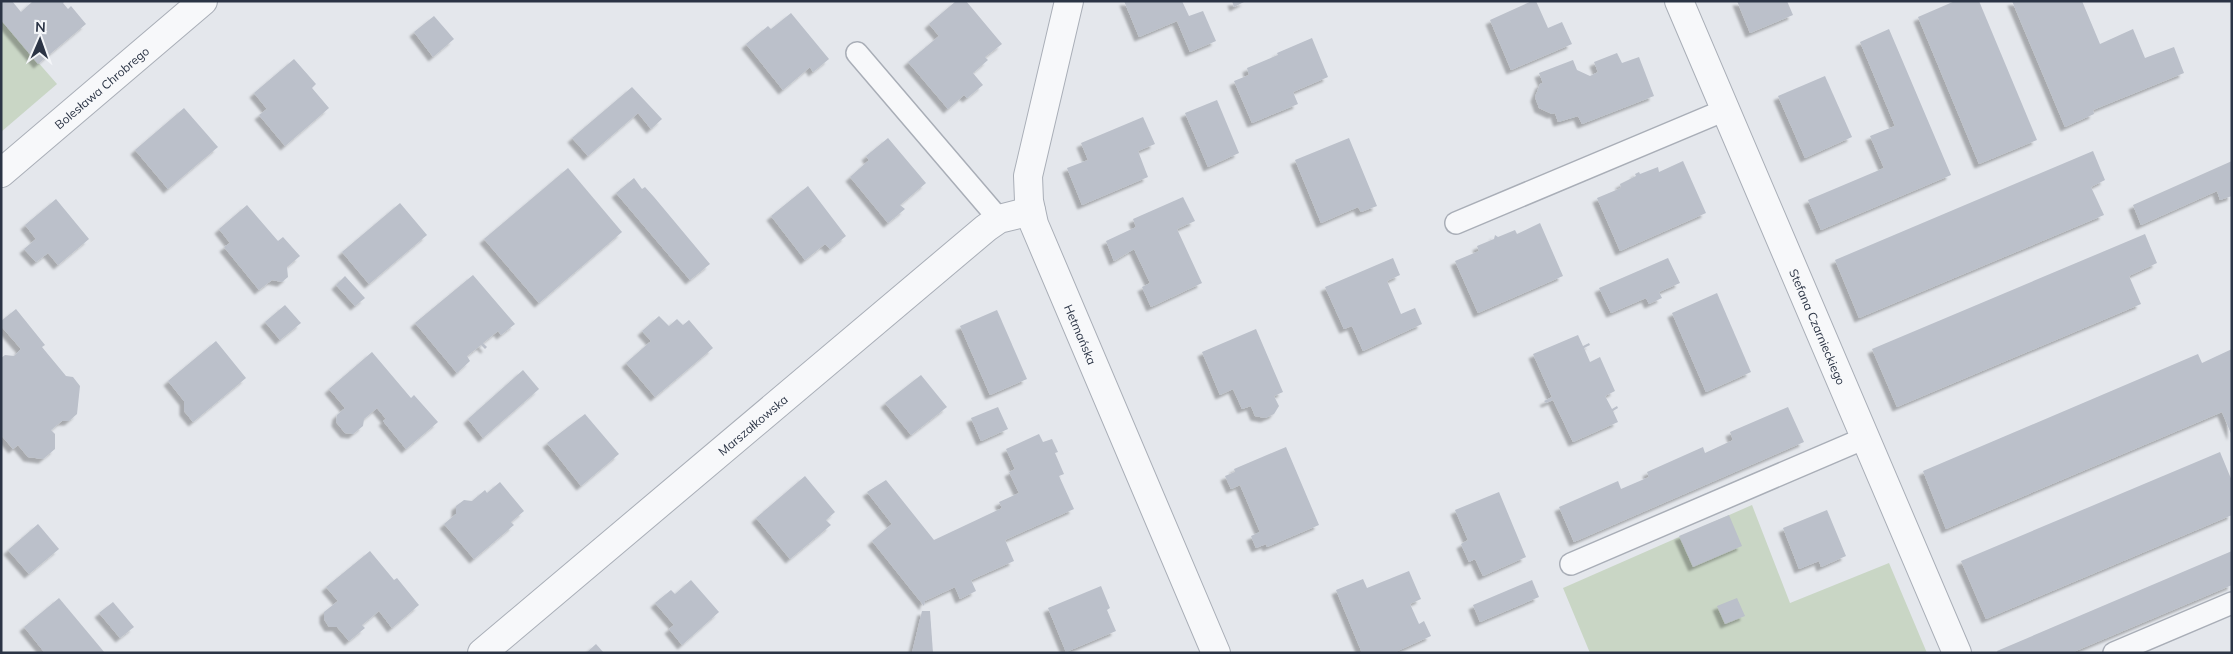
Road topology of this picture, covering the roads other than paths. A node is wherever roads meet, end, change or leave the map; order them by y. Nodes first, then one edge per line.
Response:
1 (203, 1) edge
2 (1069, 1) edge
3 (1679, 1) edge
4 (857, 54) dead end
5 (1725, 110) junction
6 (1, 173) edge
7 (1031, 211) junction
8 (999, 219) junction
9 (1456, 223) dead end
10 (1865, 438) junction
11 (1570, 564) dead end
12 (2232, 603) edge
13 (482, 653) edge
14 (1216, 653) edge
15 (1957, 653) edge
16 (2114, 653) edge

1 - 6 street, Bolesława Chrobrego
2 - 7 street, Hetmańska
3 - 5 street, Stefana Czarnieckiego
4 - 8 lane
5 - 9 lane
5 - 10 street, Stefana Czarnieckiego
7 - 8 street, Marszałkowska
7 - 14 street, Hetmańska
8 - 13 street, Marszałkowska
10 - 11 lane
10 - 15 street, Stefana Czarnieckiego
12 - 16 lane

